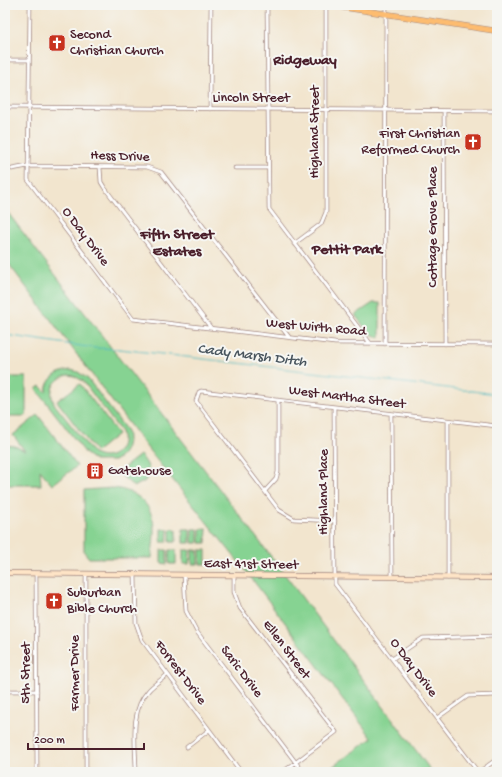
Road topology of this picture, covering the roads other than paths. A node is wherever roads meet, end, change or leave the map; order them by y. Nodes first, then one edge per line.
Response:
1 (30, 5) edge
2 (211, 5) edge
3 (267, 5) edge
4 (327, 5) edge
5 (386, 5) edge
6 (385, 14) junction
7 (497, 31) edge
8 (5, 60) edge
9 (29, 60) junction
10 (5, 107) edge
11 (28, 107) junction
12 (210, 109) junction
13 (267, 109) junction
14 (326, 110) junction
15 (385, 110) junction
16 (444, 110) junction
17 (497, 111) edge
18 (28, 166) junction
19 (100, 167) junction
20 (235, 168) dead end
21 (267, 168) junction
22 (12, 169) dead end
23 (294, 244) junction
24 (134, 319) joint
25 (211, 328) junction
26 (289, 337) junction
27 (370, 343) junction
28 (386, 344) junction
29 (445, 344) junction
30 (497, 344) edge
31 (278, 400) junction
32 (334, 407) junction
33 (391, 414) junction
34 (448, 421) junction
35 (497, 426) edge
36 (265, 491) junction
37 (335, 520) junction
38 (5, 573) edge
39 (36, 574) junction
40 (86, 574) junction
41 (135, 574) junction
42 (184, 575) junction
43 (234, 575) junction
44 (335, 577) junction
45 (392, 577) junction
46 (448, 578) junction
47 (497, 578) edge
48 (497, 636) edge
49 (392, 659) junction
50 (167, 675) junction
51 (5, 691) edge
52 (36, 691) junction
53 (497, 695) edge
54 (437, 718) junction
55 (209, 730) junction
56 (187, 747) dead end
57 (497, 759) edge
58 (296, 763) junction
59 (37, 772) edge
60 (86, 772) edge
61 (136, 772) edge
62 (241, 772) edge
63 (283, 772) edge
64 (303, 772) edge
65 (479, 772) edge

1 - 9 street, O Day Drive
2 - 12 street
3 - 13 street
4 - 6 main road
4 - 14 street, Highland Street
5 - 6 street
6 - 7 main road
6 - 15 street
8 - 9 street
9 - 11 street, O Day Drive
10 - 11 street, Lincoln Street
11 - 12 street, Lincoln Street
11 - 18 street, O Day Drive
12 - 13 street, Lincoln Street
13 - 14 street, Lincoln Street
13 - 21 street
14 - 15 street, Lincoln Street
14 - 23 street, Highland Street
15 - 16 street, Lincoln Street
15 - 28 street
16 - 17 street, Lincoln Street
16 - 29 street, Cottage Grove Place
18 - 19 street, Hess Drive
18 - 22 street, Hess Drive
18 - 24 street, O Day Drive
19 - 25 street
19 - 26 street, Hess Drive
20 - 21 street
21 - 23 street
23 - 27 street
24 - 25 street, West Wirth Road
25 - 26 street, West Wirth Road
26 - 27 street, West Wirth Road
27 - 28 street, West Wirth Road
28 - 29 street, West Wirth Road
29 - 30 street, West Wirth Road
31 - 32 street, West Martha Street
31 - 36 street
31 - 36 street, West Martha Street
32 - 33 street, West Martha Street
32 - 37 street, Highland Place
33 - 34 street, West Martha Street
33 - 45 street
34 - 35 street, West Martha Street
34 - 46 street
36 - 37 street
37 - 44 street, Highland Place
38 - 39 street, East 41st Street
39 - 40 street, East 41st Street
39 - 52 street, 5th Street
40 - 41 street, East 41st Street
40 - 60 street, Farmer Drive
41 - 42 street, East 41st Street
41 - 50 street, Forrest Drive
42 - 43 street, East 41st Street
42 - 58 street, Saric Drive
43 - 44 street, East 41st Street
43 - 58 street, Ellen Street
44 - 45 street, East 41st Street
44 - 49 street, O Day Drive
45 - 46 street, East 41st Street
46 - 47 street, East 41st Street
48 - 49 street
49 - 54 street, O Day Drive
50 - 55 street, Forrest Drive
50 - 61 street
51 - 52 street
52 - 59 street, 5th Street
53 - 54 street
54 - 65 street, O Day Drive
55 - 56 street
55 - 62 street, Forrest Drive
57 - 65 street
58 - 63 street
58 - 64 street, Saric Drive

